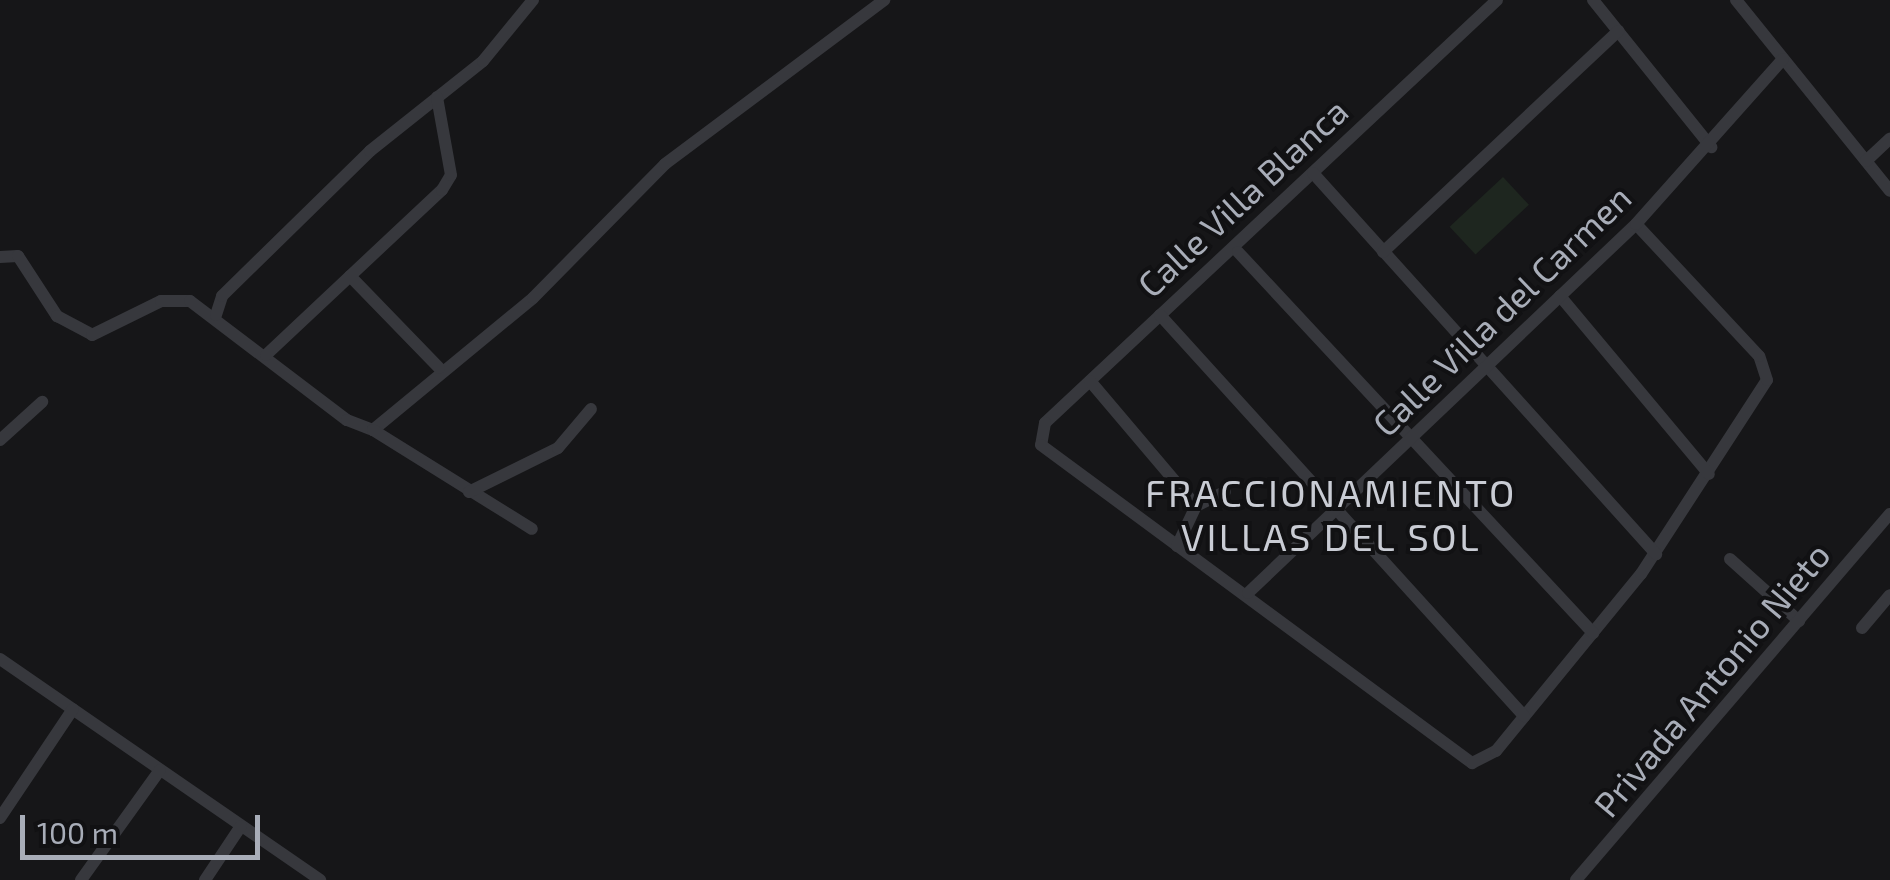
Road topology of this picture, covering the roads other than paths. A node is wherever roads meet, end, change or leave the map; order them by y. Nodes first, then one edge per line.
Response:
1 (533, 0) edge
2 (884, 0) edge
3 (1497, 0) edge
4 (1593, 0) edge
5 (1736, 0) edge
6 (1618, 31) junction
7 (1783, 59) junction
8 (437, 98) junction
9 (1890, 139) edge
10 (1711, 147) junction
11 (1866, 162) junction
12 (1312, 174) junction
13 (1890, 192) edge
14 (1636, 224) junction
15 (1238, 252) junction
16 (1383, 252) junction
17 (0, 257) edge
18 (350, 276) junction
19 (1560, 296) junction
20 (216, 315) junction
21 (1160, 315) junction
22 (266, 355) junction
23 (1488, 365) junction
24 (440, 368) junction
25 (1090, 382) junction
26 (42, 402) dead end
27 (591, 409) dead end
28 (373, 430) junction
29 (3, 431) edge
30 (1414, 435) junction
31 (1709, 474) junction
32 (470, 492) junction
33 (1225, 492) dead end
34 (1196, 506) junction
35 (1338, 507) junction
36 (1890, 514) edge
37 (532, 529) dead end
38 (1177, 546) junction
39 (1656, 554) junction
40 (1730, 559) dead end
41 (1248, 593) junction
42 (1890, 595) edge
43 (1799, 620) junction
44 (1862, 628) dead end
45 (1593, 633) junction
46 (0, 659) edge
47 (73, 709) junction
48 (1524, 716) junction
49 (160, 770) junction
50 (0, 818) edge
51 (241, 826) junction
52 (80, 880) edge
53 (205, 880) edge
54 (320, 880) edge
55 (1576, 880) edge

1 - 8 street
2 - 24 street
3 - 12 street, Calle Villa Blanca
4 - 6 street
5 - 7 street
6 - 10 street
6 - 16 street
7 - 10 street, Calle Villa del Carmen
7 - 11 street
8 - 18 street
8 - 20 street
9 - 11 street
10 - 14 street, Calle Villa del Carmen
11 - 13 street
12 - 15 street, Calle Villa Blanca
12 - 16 street
14 - 19 street, Calle Villa del Carmen
14 - 31 street
15 - 21 street, Calle Villa Blanca
15 - 30 street
16 - 23 street
17 - 20 street
18 - 22 street
18 - 24 street
19 - 23 street, Calle Villa del Carmen
19 - 31 street
20 - 22 street
21 - 25 street, Calle Villa Blanca
21 - 35 street
22 - 28 street
23 - 30 street, Calle Villa del Carmen
23 - 39 street
24 - 28 street
25 - 34 street
25 - 38 street, Calle Villa Blanca
26 - 29 street
27 - 32 street
28 - 32 street
30 - 35 street, Calle Villa del Carmen
30 - 45 street
31 - 39 street
32 - 37 street
33 - 34 street
34 - 38 street
35 - 41 street, Calle Villa del Carmen
35 - 48 street
36 - 43 street, Privada Antonio Nieto
38 - 41 street
39 - 45 street
40 - 43 street
41 - 48 street
42 - 44 street
43 - 55 street, Privada Antonio Nieto
45 - 48 street
46 - 47 street
47 - 49 street
47 - 50 street
49 - 51 street
49 - 52 street
51 - 53 street
51 - 54 street

